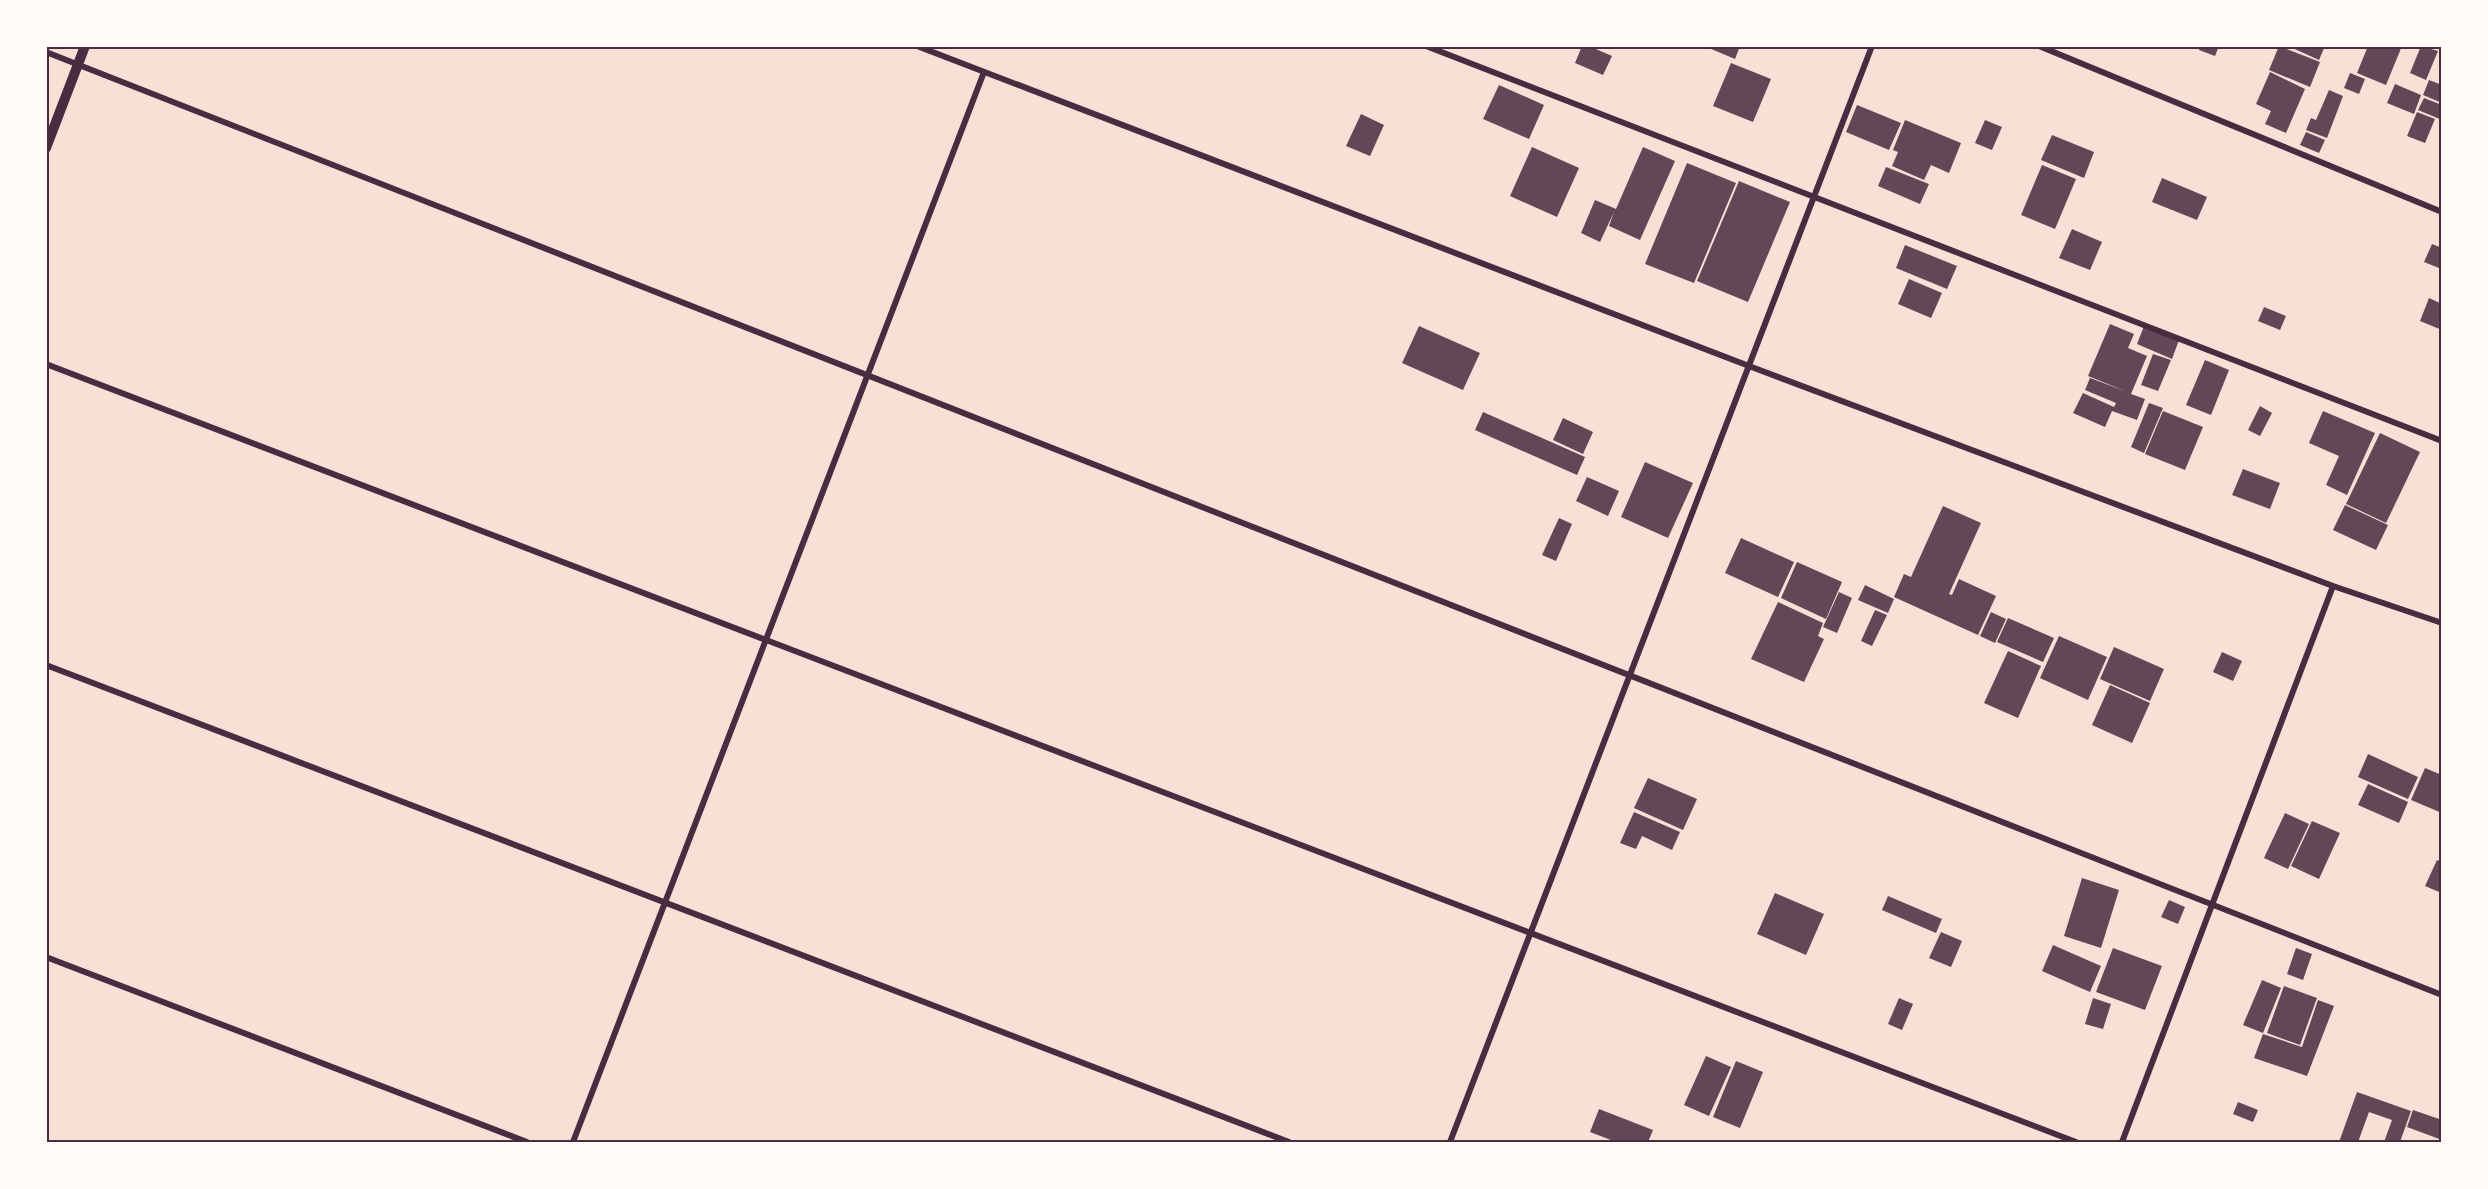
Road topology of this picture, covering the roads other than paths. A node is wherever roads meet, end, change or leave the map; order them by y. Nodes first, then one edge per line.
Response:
1 (85, 46) edge
2 (917, 46) edge
3 (1426, 46) edge
4 (1872, 46) edge
5 (2039, 46) edge
6 (46, 52) edge
7 (78, 64) junction
8 (984, 72) junction
9 (46, 148) edge
10 (1814, 197) junction
11 (2442, 212) edge
12 (46, 364) edge
13 (1749, 366) junction
14 (867, 375) junction
15 (2442, 441) edge
16 (2333, 586) junction
17 (2442, 623) edge
18 (766, 640) junction
19 (46, 665) edge
20 (1630, 676) junction
21 (665, 903) junction
22 (2212, 904) junction
23 (1531, 933) junction
24 (46, 957) edge
25 (2442, 995) edge
26 (527, 1143) edge
27 (573, 1143) edge
28 (1289, 1143) edge
29 (1450, 1143) edge
30 (2076, 1143) edge
31 (2122, 1143) edge

1 - 7 street
2 - 8 street
3 - 10 street
4 - 10 street
5 - 11 street
6 - 7 street
7 - 9 street
7 - 14 street
8 - 13 street
8 - 14 street
10 - 13 street
10 - 15 street
12 - 18 street
13 - 16 street
13 - 20 street
14 - 18 street
14 - 20 street
16 - 17 street
16 - 22 street
18 - 21 street
18 - 23 street
19 - 21 street
20 - 22 street
20 - 23 street
21 - 27 street
21 - 28 street
22 - 25 street
22 - 31 street
23 - 29 street
23 - 30 street
24 - 26 street

